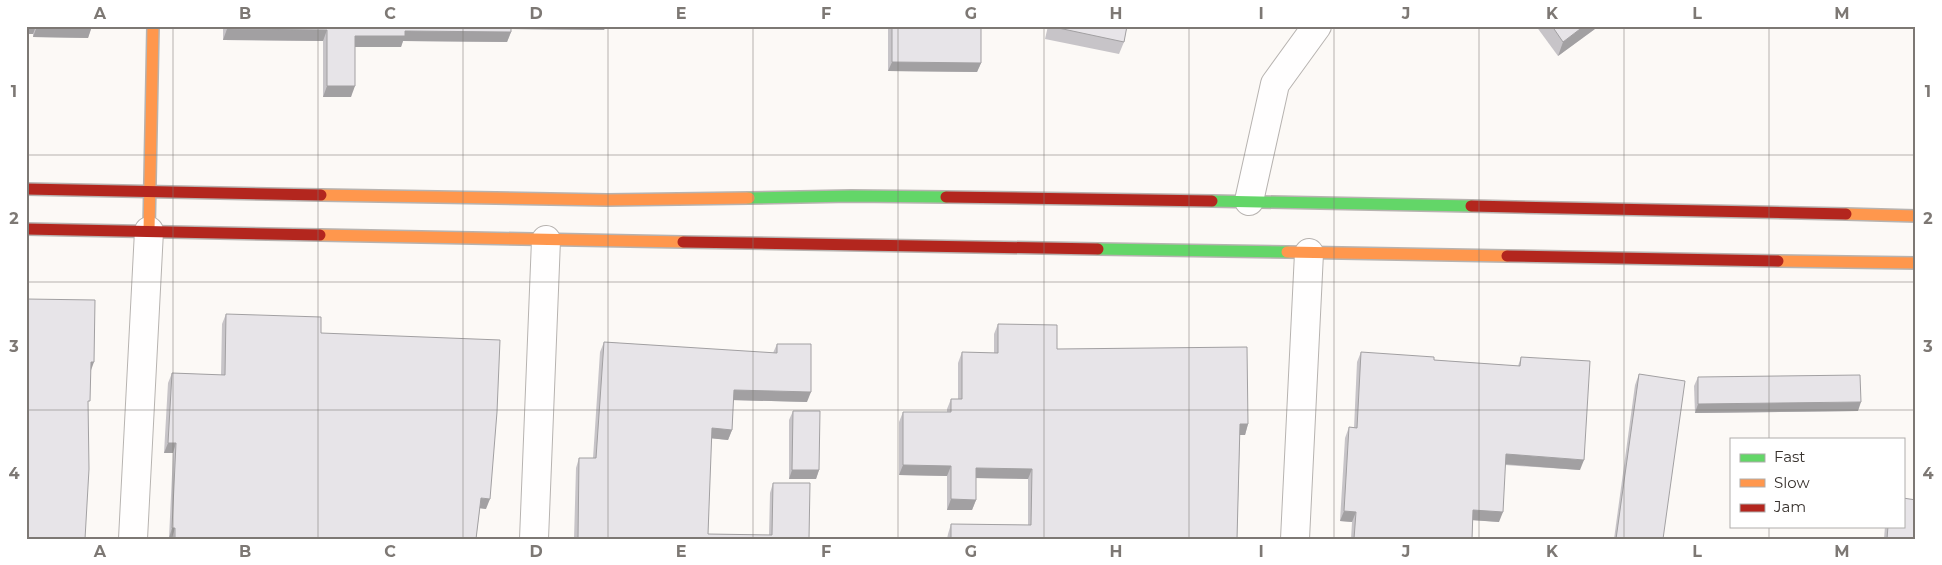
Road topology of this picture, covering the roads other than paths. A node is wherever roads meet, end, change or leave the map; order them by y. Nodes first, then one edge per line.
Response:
1 (153, 26) edge
2 (1317, 26) edge
3 (26, 189) edge
4 (151, 191) junction
5 (1249, 201) junction
6 (1916, 216) edge
7 (26, 229) edge
8 (149, 231) junction
9 (546, 240) junction
10 (1309, 253) junction
11 (1916, 263) edge
12 (133, 539) edge
13 (534, 539) edge
14 (1295, 539) edge

1 - 4 main road
2 - 5 street
3 - 4 main road
4 - 5 main road
4 - 8 main road
5 - 6 main road
7 - 8 main road
8 - 9 main road
8 - 12 street
9 - 10 main road
9 - 13 street
10 - 11 main road
10 - 14 street

